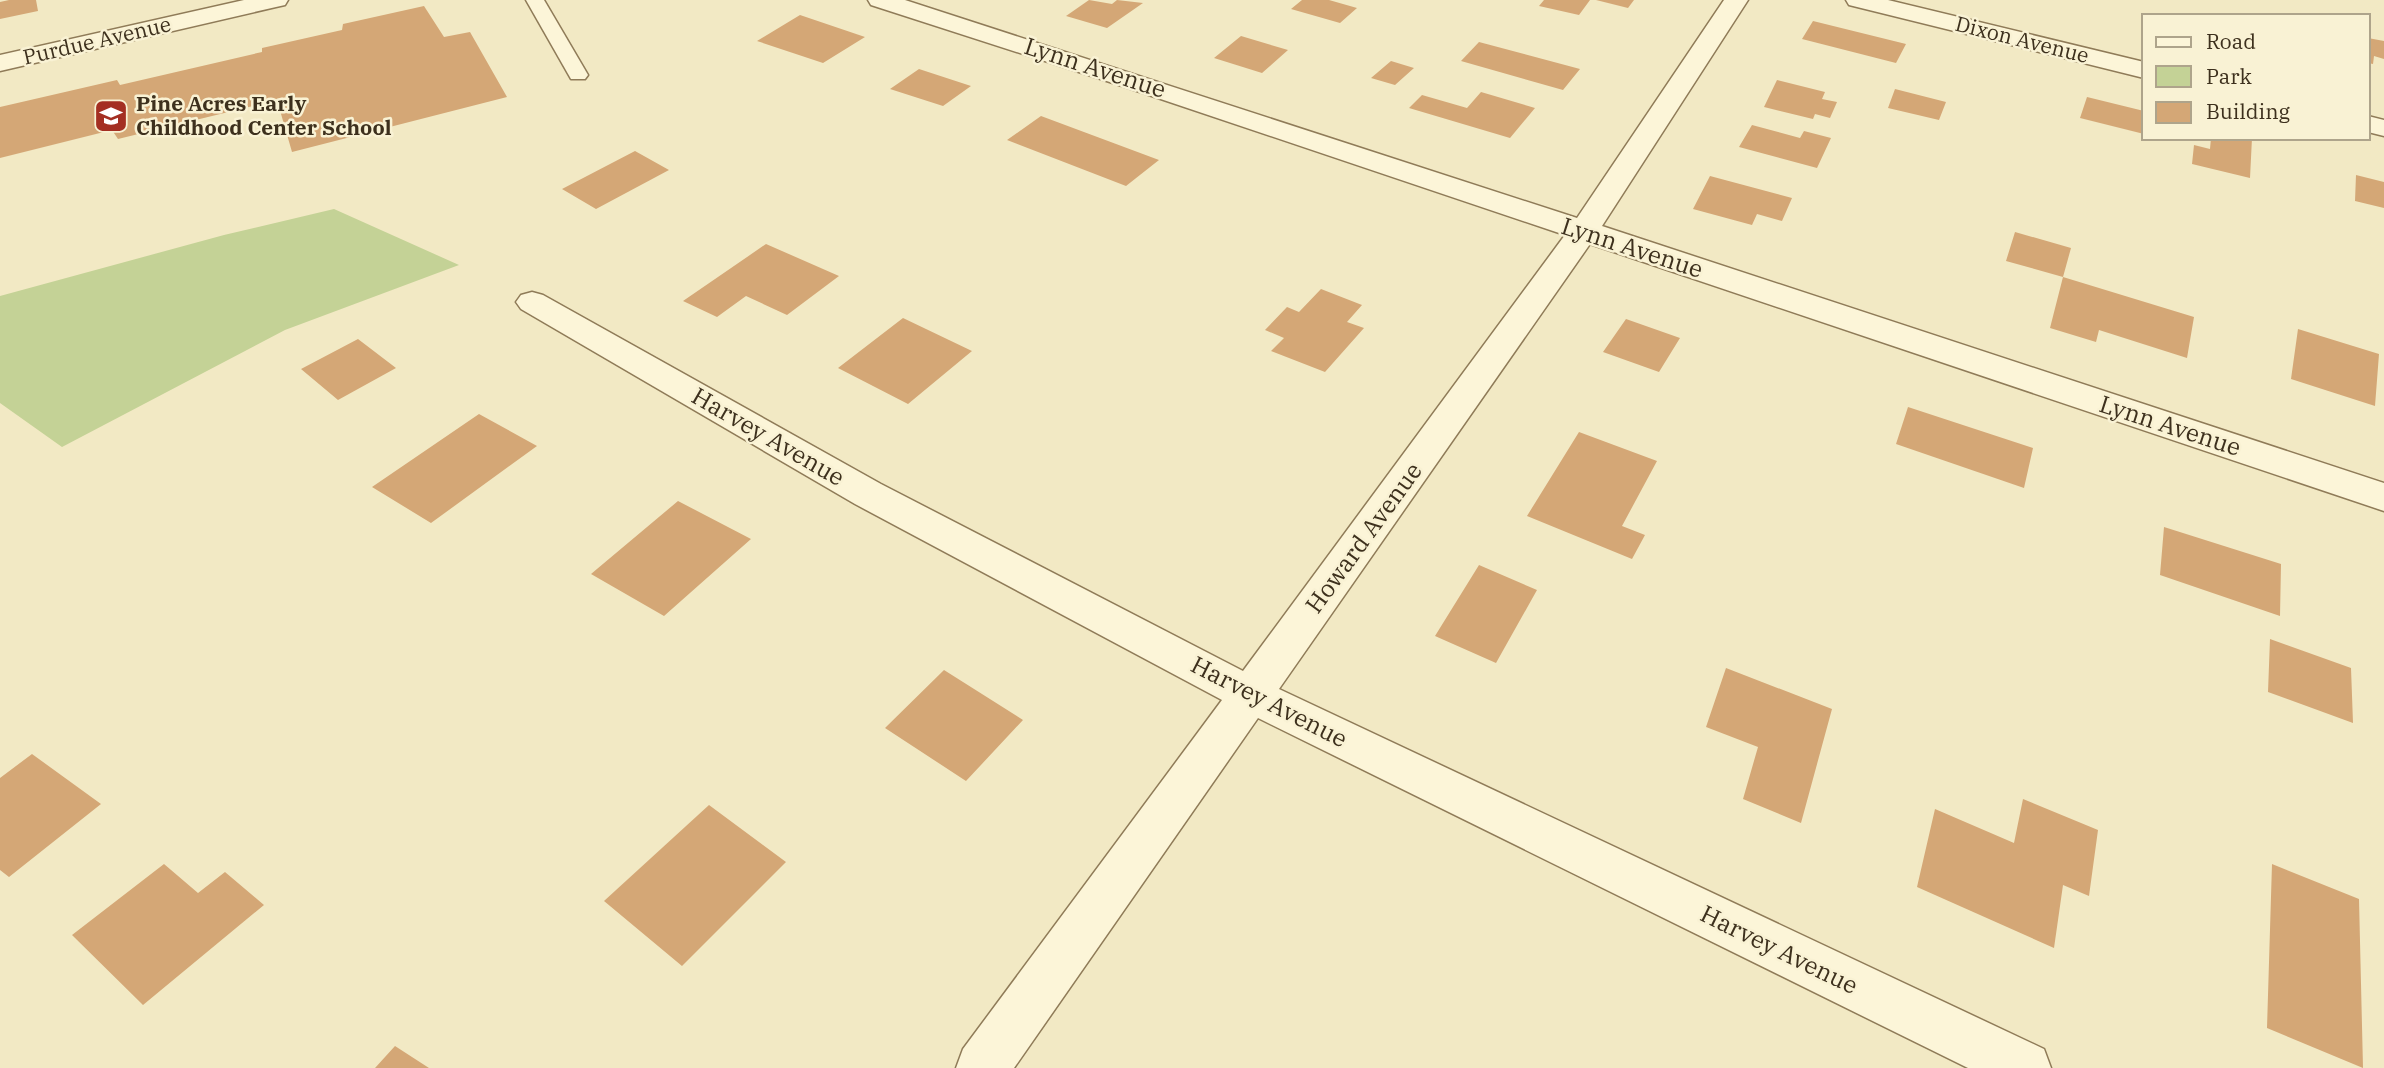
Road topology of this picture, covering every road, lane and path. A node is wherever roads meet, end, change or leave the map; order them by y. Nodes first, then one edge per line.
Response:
1 (276, 0) edge
2 (535, 0) edge
3 (880, 0) edge
4 (1736, 0) edge
5 (1858, 0) edge
6 (0, 63) edge
7 (2142, 70) edge
8 (578, 75) dead end
9 (1584, 232) junction
10 (532, 302) dead end
11 (2384, 497) edge
12 (1251, 695) junction
13 (982, 1068) edge
14 (2025, 1068) edge

1 - 6 street, Purdue Avenue
2 - 8 lane
3 - 9 street, Lynn Avenue
4 - 9 street, Howard Avenue
5 - 7 street, Dixon Avenue
9 - 11 street, Lynn Avenue
9 - 12 street, Howard Avenue
10 - 12 street, Harvey Avenue
12 - 13 street, Howard Avenue
12 - 14 street, Harvey Avenue

